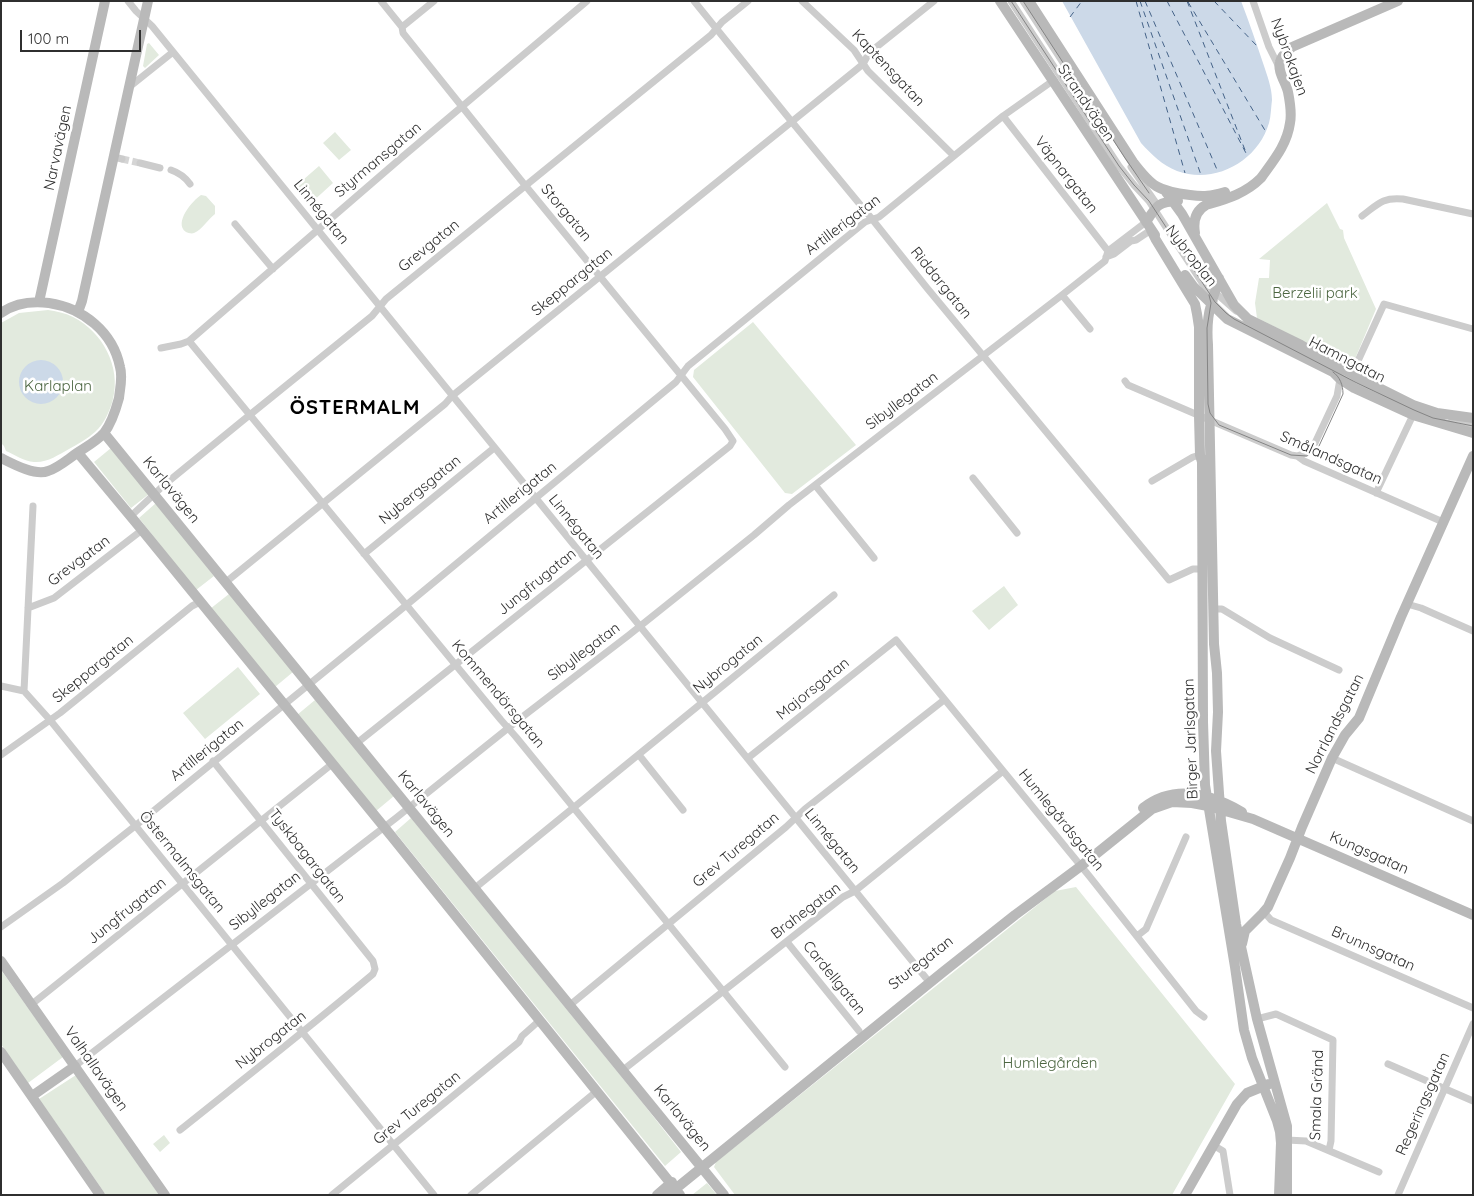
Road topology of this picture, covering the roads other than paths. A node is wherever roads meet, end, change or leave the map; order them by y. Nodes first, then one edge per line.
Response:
1 (105, 1) edge
2 (128, 1) edge
3 (148, 1) edge
4 (381, 1) edge
5 (434, 1) edge
6 (587, 1) edge
7 (694, 1) edge
8 (748, 1) edge
9 (802, 1) edge
10 (934, 1) edge
11 (1000, 1) edge
12 (1011, 1) edge
13 (1023, 1) edge
14 (1029, 1) edge
15 (1253, 1) edge
16 (1398, 1) edge
17 (1385, 4) edge
18 (144, 18) junction
19 (402, 27) junction
20 (716, 28) junction
21 (173, 52) junction
22 (862, 64) junction
23 (1280, 70) junction
24 (1054, 80) junction
25 (128, 88) junction
26 (462, 107) junction
27 (1003, 116) junction
28 (792, 122) junction
29 (953, 155) junction
30 (140, 163) tunnel mouth
31 (160, 168) dead end
32 (1268, 169) junction
33 (171, 170) dead end
34 (190, 184) dead end
35 (526, 186) junction
36 (1166, 192) junction
37 (1200, 197) junction
38 (1174, 201) junction
39 (1156, 207) junction
40 (1473, 214) edge
41 (1362, 216) dead end
42 (872, 219) junction
43 (235, 224) dead end
44 (1149, 226) junction
45 (317, 230) junction
46 (1196, 238) junction
47 (1107, 254) junction
48 (273, 269) junction
49 (601, 277) junction
50 (1207, 281) joint
51 (1215, 293) junction
52 (1062, 295) junction
53 (39, 302) junction
54 (1195, 304) joint
55 (379, 306) junction
56 (3, 309) edge
57 (78, 312) junction
58 (1227, 319) junction
59 (1090, 329) dead end
60 (1473, 329) edge
61 (189, 341) junction
62 (1208, 345) junction
63 (161, 348) dead end
64 (984, 356) junction
65 (1352, 374) junction
66 (681, 375) junction
67 (1340, 379) junction
68 (1125, 381) dead end
69 (452, 396) junction
70 (250, 414) junction
71 (1412, 415) junction
72 (1204, 418) junction
73 (1470, 419) edge
74 (1473, 428) edge
75 (1461, 429) junction
76 (104, 433) junction
77 (1473, 433) edge
78 (733, 441) joint
79 (494, 448) junction
80 (78, 453) junction
81 (1200, 455) junction
82 (1297, 456) junction
83 (1473, 456) edge
84 (1, 458) edge
85 (973, 478) dead end
86 (1152, 481) dead end
87 (816, 484) junction
88 (1376, 493) junction
89 (155, 494) junction
90 (535, 498) junction
91 (323, 503) junction
92 (33, 506) dead end
93 (131, 516) junction
94 (1443, 522) junction
95 (142, 530) junction
96 (1017, 533) dead end
97 (364, 554) junction
98 (874, 558) dead end
99 (586, 560) junction
100 (1203, 569) junction
101 (226, 582) junction
102 (834, 595) dead end
103 (200, 602) junction
104 (1407, 604) junction
105 (406, 605) junction
106 (28, 608) junction
107 (1213, 609) junction
108 (640, 627) junction
109 (1473, 631) edge
110 (896, 640) joint
111 (456, 665) junction
112 (1339, 670) dead end
113 (309, 684) junction
114 (1, 686) edge
115 (24, 691) junction
116 (944, 700) junction
117 (701, 703) junction
118 (284, 705) junction
119 (50, 720) junction
120 (508, 728) junction
121 (357, 743) junction
122 (639, 755) junction
123 (1, 756) edge
124 (748, 758) junction
125 (1332, 758) junction
126 (213, 761) junction
127 (332, 764) junction
128 (1003, 771) junction
129 (1214, 802) junction
130 (409, 807) junction
131 (574, 808) junction
132 (683, 810) dead end
133 (795, 818) junction
134 (261, 820) junction
135 (1473, 821) edge
136 (135, 826) junction
137 (384, 827) junction
138 (1186, 837) dead end
139 (1298, 838) junction
140 (1079, 863) junction
141 (311, 883) junction
142 (182, 884) junction
143 (475, 888) junction
144 (855, 891) junction
145 (1264, 912) junction
146 (1473, 915) edge
147 (668, 924) junction
148 (1, 927) edge
149 (1137, 936) junction
150 (787, 942) junction
151 (1241, 945) junction
152 (231, 946) junction
153 (1, 961) edge
154 (376, 969) joint
155 (926, 978) junction
156 (724, 992) junction
157 (32, 1004) junction
158 (570, 1005) junction
159 (1473, 1008) edge
160 (1204, 1018) dead end
161 (1242, 1019) junction
162 (1257, 1019) junction
163 (540, 1020) junction
164 (1473, 1024) edge
165 (860, 1031) junction
166 (303, 1032) junction
167 (1, 1052) edge
168 (1388, 1064) dead end
169 (75, 1066) junction
170 (785, 1067) dead end
171 (624, 1070) junction
172 (1275, 1082) junction
173 (1264, 1085) junction
174 (1445, 1089) junction
175 (597, 1091) junction
176 (32, 1096) junction
177 (1473, 1101) edge
178 (180, 1130) dead end
179 (1288, 1140) junction
180 (394, 1145) junction
181 (1213, 1145) junction
182 (1329, 1150) junction
183 (700, 1165) junction
184 (1379, 1172) dead end
185 (674, 1190) edge
186 (100, 1195) edge
187 (166, 1195) edge
188 (332, 1195) edge
189 (434, 1195) edge
190 (471, 1195) edge
191 (657, 1195) edge
192 (724, 1195) edge
193 (1185, 1195) edge
194 (1230, 1195) edge
195 (1279, 1195) edge
196 (1287, 1195) edge
197 (1398, 1195) edge

1 - 53 street, Narvavägen
2 - 18 street, Linnégatan
3 - 18 street
4 - 19 street, Storgatan
5 - 19 street
6 - 26 street, Styrmansgatan
7 - 20 street, Riddargatan
8 - 20 street, Grevgatan
9 - 22 street, Kaptensgatan
10 - 22 street, Skeppargatan
11 - 24 street, Strandvägen
12 - 39 street, Strandvägen
13 - 39 street, Strandvägen
14 - 36 street, Strandvägen
15 - 23 street, Nybrokajen
16 - 17 street
17 - 23 street
18 - 21 street, Linnégatan
18 - 25 street
19 - 26 street, Storgatan
20 - 28 street, Riddargatan
20 - 35 street, Grevgatan
21 - 25 street
21 - 45 street, Linnégatan
22 - 28 street, Skeppargatan
22 - 29 street, Kaptensgatan
23 - 32 street, Nybrokajen
24 - 27 street, Artillerigatan
24 - 44 street, Strandvägen
25 - 57 street
26 - 35 street, Storgatan
26 - 45 street, Styrmansgatan
27 - 29 street, Artillerigatan
27 - 47 street, Väpnargatan
28 - 42 street, Riddargatan
28 - 49 street, Skeppargatan
29 - 42 street, Artillerigatan
30 - 31 street
32 - 37 street
32 - 46 street
33 - 34 street
35 - 49 street, Storgatan
35 - 55 street, Grevgatan
36 - 37 street
36 - 38 street, Nybroplan
37 - 38 street
38 - 39 street
38 - 46 street, Nybroplan
39 - 44 street
39 - 50 street, Nybroplan
39 - 51 street, Nybroplan
40 - 41 street
42 - 64 street, Riddargatan
42 - 66 street, Artillerigatan
43 - 48 street
44 - 47 street, Sibyllegatan
44 - 51 street, Nybroplan
44 - 54 street, Nybroplan
45 - 48 street, Styrmansgatan
45 - 55 street, Linnégatan
46 - 51 street, Nybroplan
47 - 52 street, Sibyllegatan
48 - 61 street, Styrmansgatan
49 - 66 street, Storgatan
49 - 69 street, Skeppargatan
50 - 51 street, Hamngatan
51 - 58 street, Hamngatan
51 - 62 street, Birger Jarlsgatan
51 - 65 street, Hamngatan
51 - 74 street, Hamngatan
52 - 59 street
52 - 64 street, Sibyllegatan
53 - 56 street
53 - 57 street
54 - 72 street, Birger Jarlsgatan
55 - 69 street, Linnégatan
55 - 70 street, Grevgatan
57 - 76 street
58 - 62 street, Birger Jarlsgatan
58 - 67 street, Hamngatan
60 - 65 street
61 - 63 street
61 - 70 street, Kommendörsgatan
62 - 72 street, Birger Jarlsgatan
64 - 87 street, Sibyllegatan
64 - 100 street, Riddargatan
65 - 73 street, Hamngatan
66 - 78 street, Storgatan
66 - 90 street, Artillerigatan
67 - 71 street, Hamngatan
67 - 82 street
68 - 72 street, Smålandsgatan
69 - 79 street, Linnégatan
69 - 91 street, Skeppargatan
70 - 89 street, Grevgatan
70 - 91 street, Kommendörsgatan
71 - 75 street, Hamngatan
71 - 88 street
72 - 81 street, Birger Jarlsgatan
72 - 82 street, Smålandsgatan
72 - 107 street, Birger Jarlsgatan
72 - 129 street, Birger Jarlsgatan
74 - 75 street, Hamngatan
75 - 77 street, Hamngatan
76 - 80 street
76 - 89 street, Karlavägen
78 - 99 street, Jungfrugatan
79 - 90 street, Linnégatan
79 - 97 street, Nybergsgatan
80 - 84 street
80 - 93 street
81 - 86 street
81 - 100 street, Birger Jarlsgatan
82 - 88 street, Smålandsgatan
83 - 94 street, Norrlandsgatan
85 - 96 street
87 - 98 street
87 - 108 street, Sibyllegatan
88 - 94 street, Smålandsgatan
89 - 93 street, Grevgatan
89 - 101 street, Karlavägen
90 - 99 street, Linnégatan
90 - 105 street, Artillerigatan
91 - 97 street, Kommendörsgatan
91 - 101 street, Skeppargatan
92 - 106 street
93 - 95 street
94 - 104 street, Norrlandsgatan
95 - 103 street
95 - 106 street, Grevgatan
97 - 105 street, Kommendörsgatan
99 - 108 street, Linnégatan
99 - 111 street, Jungfrugatan
100 - 129 street, Birger Jarlsgatan
101 - 113 street, Karlavägen
102 - 117 street, Nybrogatan
103 - 118 street
103 - 119 street, Skeppargatan
104 - 109 street
104 - 125 street, Norrlandsgatan
105 - 111 street, Kommendörsgatan
105 - 113 street, Artillerigatan
106 - 115 street
107 - 112 street
107 - 129 street, Birger Jarlsgatan
108 - 117 street, Linnégatan
108 - 120 street, Sibyllegatan
110 - 116 street, Humlegårdsgatan
110 - 124 street, Majorsgatan
111 - 120 street, Kommendörsgatan
111 - 121 street, Jungfrugatan
113 - 118 street, Artillerigatan
113 - 121 street, Karlavägen
114 - 115 street
115 - 119 street, Östermalmsgatan
116 - 128 street, Humlegårdsgatan
116 - 133 street, Grev Turegatan
117 - 122 street, Nybrogatan
117 - 124 street, Linnégatan
118 - 126 street, Artillerigatan
118 - 127 street
119 - 123 street, Skeppargatan
119 - 136 street, Östermalmsgatan
120 - 130 street, Sibyllegatan
120 - 131 street, Kommendörsgatan
121 - 130 street, Karlavägen
122 - 131 street, Nybrogatan
122 - 132 street
124 - 133 street, Linnégatan
125 - 135 street
125 - 139 street, Norrlandsgatan
126 - 134 street, Tyskbagargatan
126 - 136 street, Artillerigatan
127 - 134 street, Jungfrugatan
127 - 137 street
128 - 140 street, Humlegårdsgatan
128 - 144 street, Brahegatan
129 - 139 street, Kungsgatan
129 - 140 street, Sturegatan
129 - 151 street, Birger Jarlsgatan
129 - 161 street, Birger Jarlsgatan
130 - 137 street, Sibyllegatan
130 - 143 street, Karlavägen
131 - 143 street, Nybrogatan
131 - 147 street, Kommendörsgatan
133 - 144 street, Linnégatan
133 - 147 street, Grev Turegatan
134 - 141 street, Tyskbagargatan
134 - 142 street, Jungfrugatan
136 - 142 street, Östermalmsgatan
136 - 148 street, Artillerigatan
137 - 141 street, Sibyllegatan
137 - 163 street
138 - 149 street
139 - 145 street, Norrlandsgatan
139 - 146 street, Kungsgatan
140 - 149 street, Humlegårdsgatan
140 - 155 street, Sturegatan
140 - 183 street, Sturegatan
141 - 152 street, Sibyllegatan
141 - 154 street, Tyskbagargatan
142 - 152 street, Östermalmsgatan
142 - 157 street, Jungfrugatan
143 - 158 street, Karlavägen
144 - 150 street, Brahegatan
144 - 155 street, Linnégatan
145 - 151 street, Norrlandsgatan
145 - 159 street, Brunnsgatan
147 - 156 street, Kommendörsgatan
147 - 158 street, Grev Turegatan
149 - 160 street, Humlegårdsgatan
150 - 156 street, Brahegatan
150 - 165 street, Cardellgatan
151 - 162 street, Birger Jarlsgatan
152 - 166 street, Östermalmsgatan
152 - 169 street, Sibyllegatan
153 - 157 street, Valhallavägen
154 - 166 street, Nybrogatan
155 - 165 street, Sturegatan
156 - 170 street, Kommendörsgatan
156 - 171 street, Brahegatan
157 - 169 street, Valhallavägen
158 - 171 street, Karlavägen
161 - 162 street
161 - 173 street, Birger Jarlsgatan
162 - 172 street, Birger Jarlsgatan
162 - 182 street, Smala Gränd
163 - 175 street
163 - 180 street, Grev Turegatan
164 - 174 street, Regeringsgatan
165 - 183 street, Sturegatan
166 - 178 street, Nybrogatan
166 - 180 street, Östermalmsgatan
167 - 176 street
168 - 174 street
169 - 176 street
169 - 187 street, Valhallavägen
171 - 183 street, Karlavägen
172 - 173 street
172 - 179 street, Birger Jarlsgatan
173 - 181 street
173 - 195 street, Birger Jarlsgatan
174 - 177 street
174 - 197 street, Regeringsgatan
175 - 185 street
175 - 190 street
176 - 186 street
179 - 182 street
179 - 196 street, Birger Jarlsgatan
180 - 188 street, Grev Turegatan
180 - 189 street, Östermalmsgatan
181 - 193 street
181 - 194 street
182 - 184 street
183 - 185 street, Sturegatan
183 - 192 street, Karlavägen
185 - 191 street, Sturegatan

